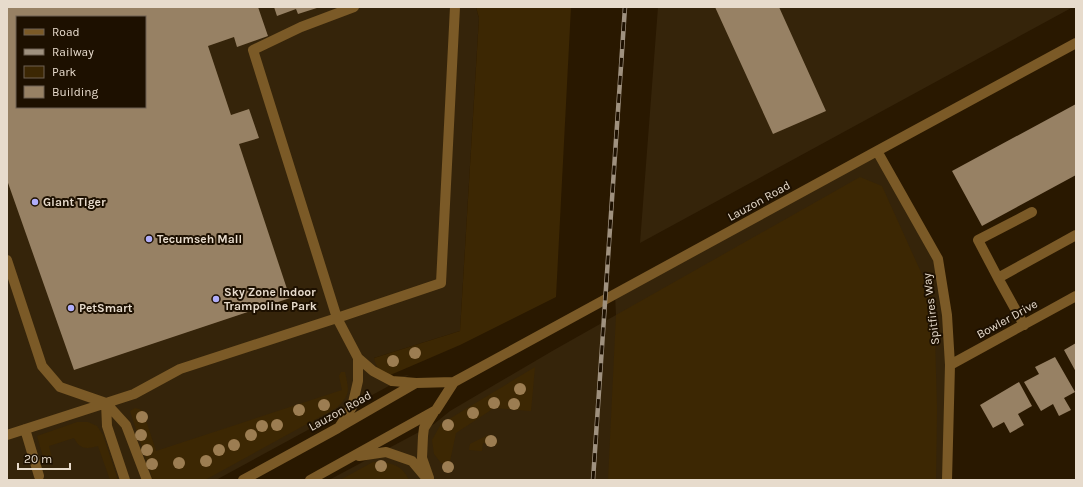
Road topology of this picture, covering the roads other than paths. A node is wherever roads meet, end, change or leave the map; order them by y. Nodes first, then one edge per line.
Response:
1 (354, 7) edge
2 (455, 7) edge
3 (1076, 43) edge
4 (876, 150) junction
5 (1032, 212) dead end
6 (1076, 235) edge
7 (7, 260) edge
8 (998, 278) junction
9 (1076, 296) edge
10 (337, 318) junction
11 (1024, 325) junction
12 (358, 358) junction
13 (950, 365) junction
14 (454, 382) junction
15 (416, 383) junction
16 (106, 403) junction
17 (436, 410) junction
18 (338, 428) junction
19 (25, 429) junction
20 (7, 435) edge
21 (351, 457) junction
22 (39, 476) dead end
23 (125, 480) edge
24 (147, 480) edge
25 (243, 480) edge
26 (310, 480) edge
27 (429, 480) edge
28 (947, 480) edge

1 - 10 street
2 - 10 street
3 - 4 street, Lauzon Road
4 - 13 street, Spitfires Way
4 - 14 street, Lauzon Road
5 - 8 street
6 - 8 street
7 - 16 street
8 - 11 street
9 - 11 street, Bowler Drive
10 - 12 street
10 - 16 street
11 - 13 street, Bowler Drive
12 - 15 street
12 - 18 street
13 - 28 street, Spitfires Way
14 - 15 street, Lauzon Road
14 - 17 street, Lauzon Road
15 - 18 street, Lauzon Road
16 - 19 street
16 - 23 street
16 - 24 street
17 - 21 street, Lauzon Road
17 - 27 street
18 - 25 street, Lauzon Road
19 - 20 street
19 - 22 street
21 - 26 street, Lauzon Road
21 - 27 street

